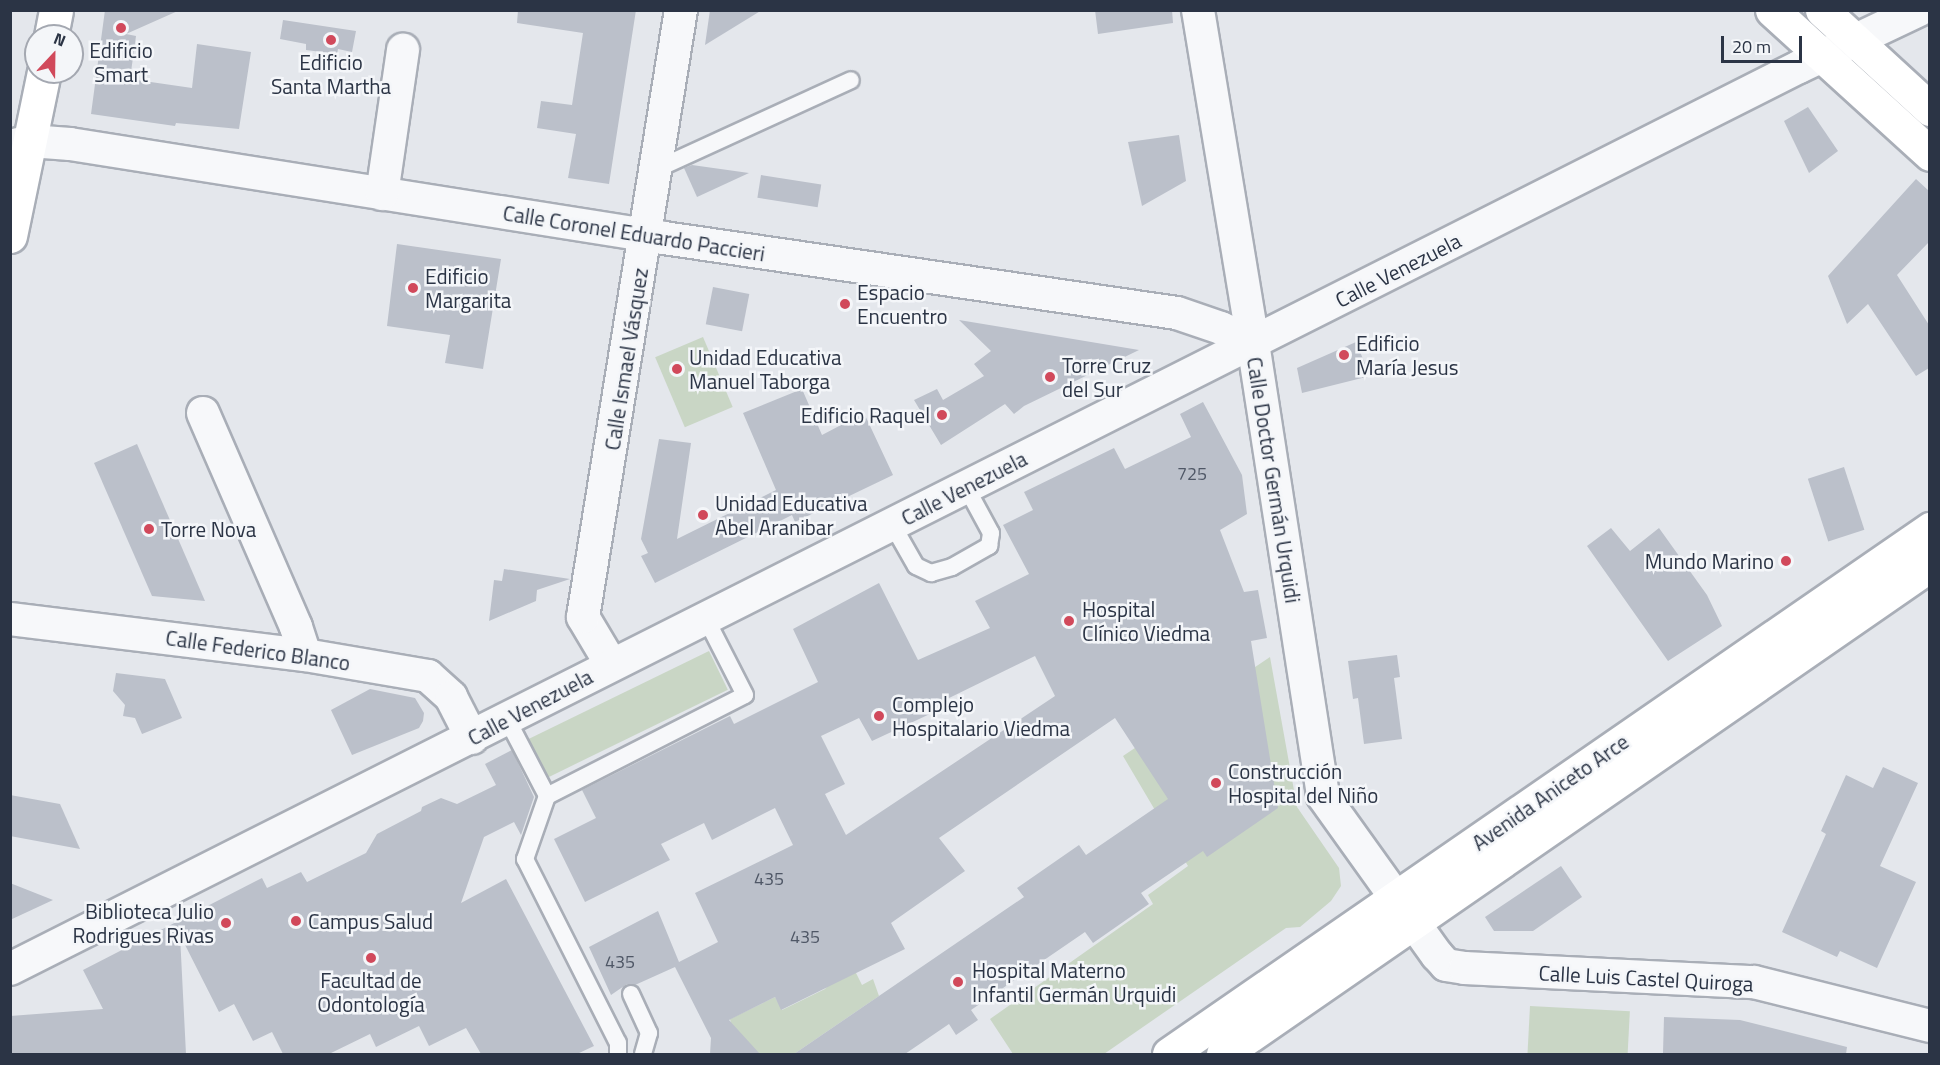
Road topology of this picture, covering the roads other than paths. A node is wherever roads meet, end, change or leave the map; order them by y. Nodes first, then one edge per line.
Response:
1 (681, 10) edge
2 (1198, 10) edge
3 (1772, 10) edge
4 (1822, 10) edge
5 (1919, 10) edge
6 (1856, 41) junction
7 (403, 50) dead end
8 (1823, 57) junction
9 (851, 80) dead end
10 (40, 84) edge
11 (1929, 109) edge
12 (20, 144) edge
13 (1929, 154) edge
14 (657, 169) junction
15 (382, 194) junction
16 (646, 234) junction
17 (10, 237) edge
18 (1253, 343) junction
19 (203, 414) dead end
20 (966, 487) junction
21 (892, 524) junction
22 (1929, 529) edge
23 (1929, 565) edge
24 (705, 617) junction
25 (10, 619) edge
26 (305, 655) junction
27 (611, 664) junction
28 (507, 719) junction
29 (472, 738) junction
30 (547, 796) junction
31 (1406, 911) junction
32 (10, 969) edge
33 (631, 994) dead end
34 (1929, 1026) edge
35 (618, 1054) edge
36 (643, 1054) edge
37 (1169, 1054) edge
38 (1223, 1054) edge

1 - 14 street, Calle Ismael Vásquez
2 - 18 street, Calle Doctor Germán Urquidi
3 - 8 main road
4 - 6 main road
5 - 6 street, Calle Venezuela
6 - 8 street, Calle Venezuela
6 - 11 main road
7 - 15 street
8 - 13 main road
8 - 18 street, Calle Venezuela
9 - 14 lane
10 - 12 main road
12 - 15 street, Calle Coronel Eduardo Paccieri
12 - 17 main road
14 - 16 street, Calle Ismael Vásquez
15 - 16 street, Calle Coronel Eduardo Paccieri
16 - 18 street, Calle Coronel Eduardo Paccieri
16 - 27 street, Calle Ismael Vásquez
18 - 20 street, Calle Venezuela
18 - 31 street, Calle Doctor Germán Urquidi
19 - 26 street
20 - 21 street, Calle Venezuela
20 - 21 lane
21 - 24 street, Calle Venezuela
22 - 31 main road, Avenida Aniceto Arce
23 - 31 main road, Avenida Aniceto Arce
24 - 27 street, Calle Venezuela
24 - 30 lane
25 - 26 street, Calle Federico Blanco
26 - 29 street, Calle Federico Blanco
27 - 28 street, Calle Venezuela
28 - 29 street, Calle Venezuela
28 - 30 lane
29 - 32 street, Calle Venezuela
30 - 35 lane
31 - 34 street, Calle Luis Castel Quiroga
31 - 37 main road, Avenida Aniceto Arce
31 - 38 main road, Avenida Aniceto Arce
33 - 36 lane

